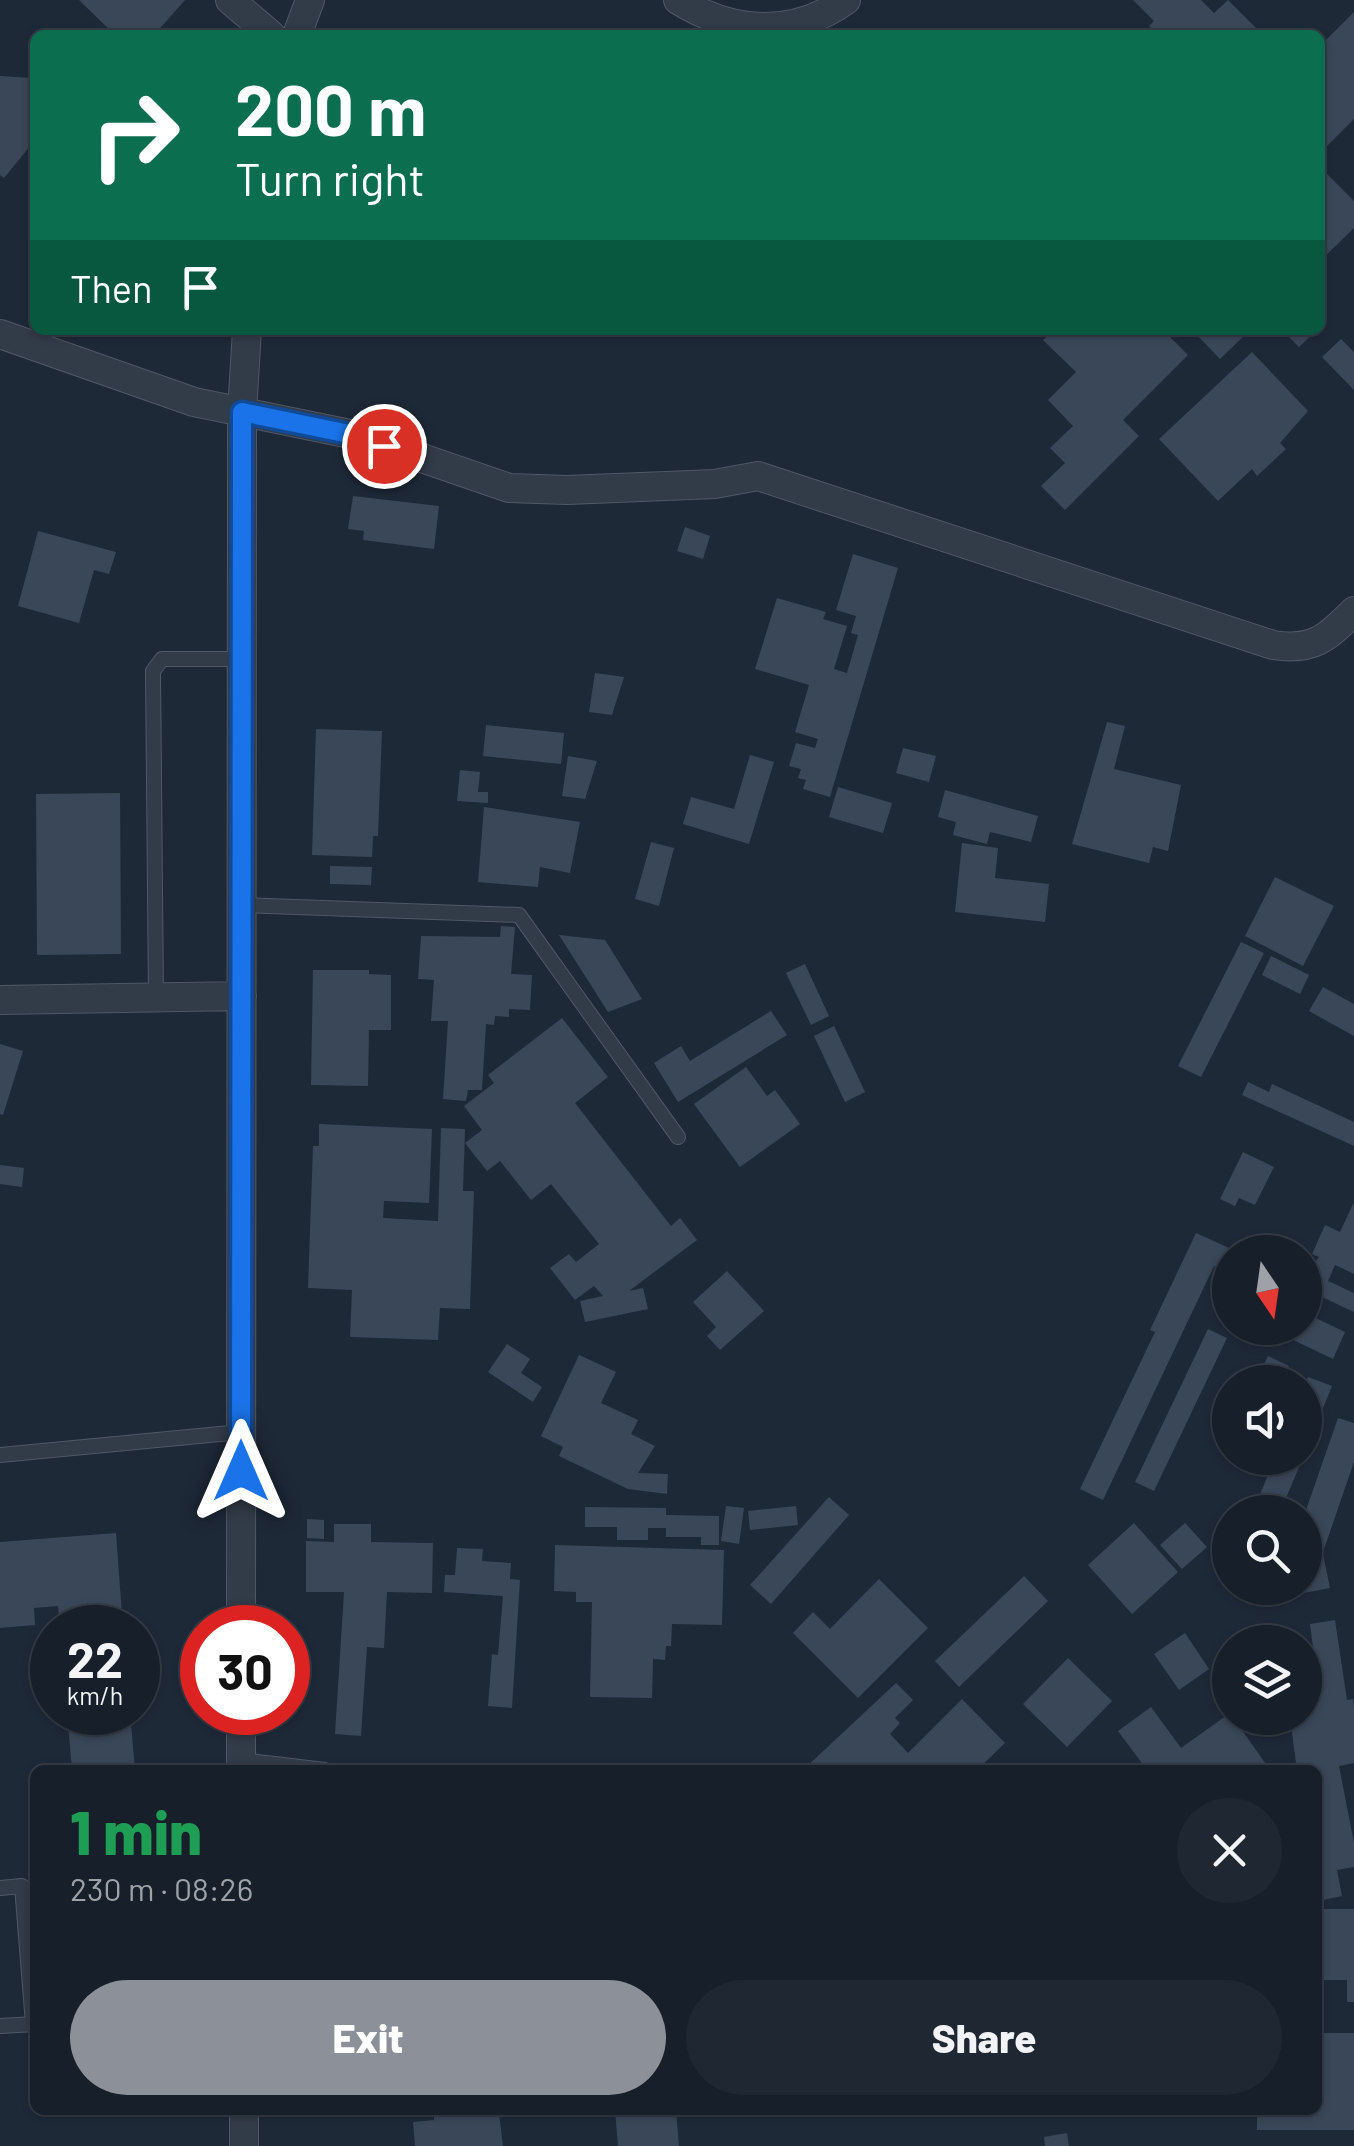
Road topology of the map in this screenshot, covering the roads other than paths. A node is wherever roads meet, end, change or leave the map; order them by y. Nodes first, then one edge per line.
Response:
1 (230, 0) edge
2 (310, 0) edge
3 (678, 0) edge
4 (846, 0) edge
5 (264, 30) edge
6 (299, 30) edge
7 (0, 334) edge
8 (248, 335) edge
9 (242, 412) junction
10 (1354, 611) edge
11 (242, 659) junction
12 (242, 905) junction
13 (242, 996) junction
14 (156, 998) junction
15 (0, 1000) edge
16 (678, 1136) dead end
17 (241, 1432) junction
18 (0, 1455) edge
19 (241, 1605) edge
20 (241, 1735) edge
21 (241, 1765) edge
22 (0, 1888) edge
23 (30, 1978) edge
24 (30, 2024) edge
25 (0, 2026) edge
26 (244, 2115) edge
27 (244, 2146) edge

1 - 5 street
2 - 6 street
3 - 4 street
7 - 9 street
8 - 9 street
9 - 10 street
9 - 11 street
11 - 12 street
11 - 14 lane
12 - 13 street
12 - 16 lane
13 - 14 street
13 - 17 street
14 - 15 street
17 - 18 lane
17 - 19 street
20 - 21 street
22 - 23 lane
24 - 25 lane
26 - 27 street

